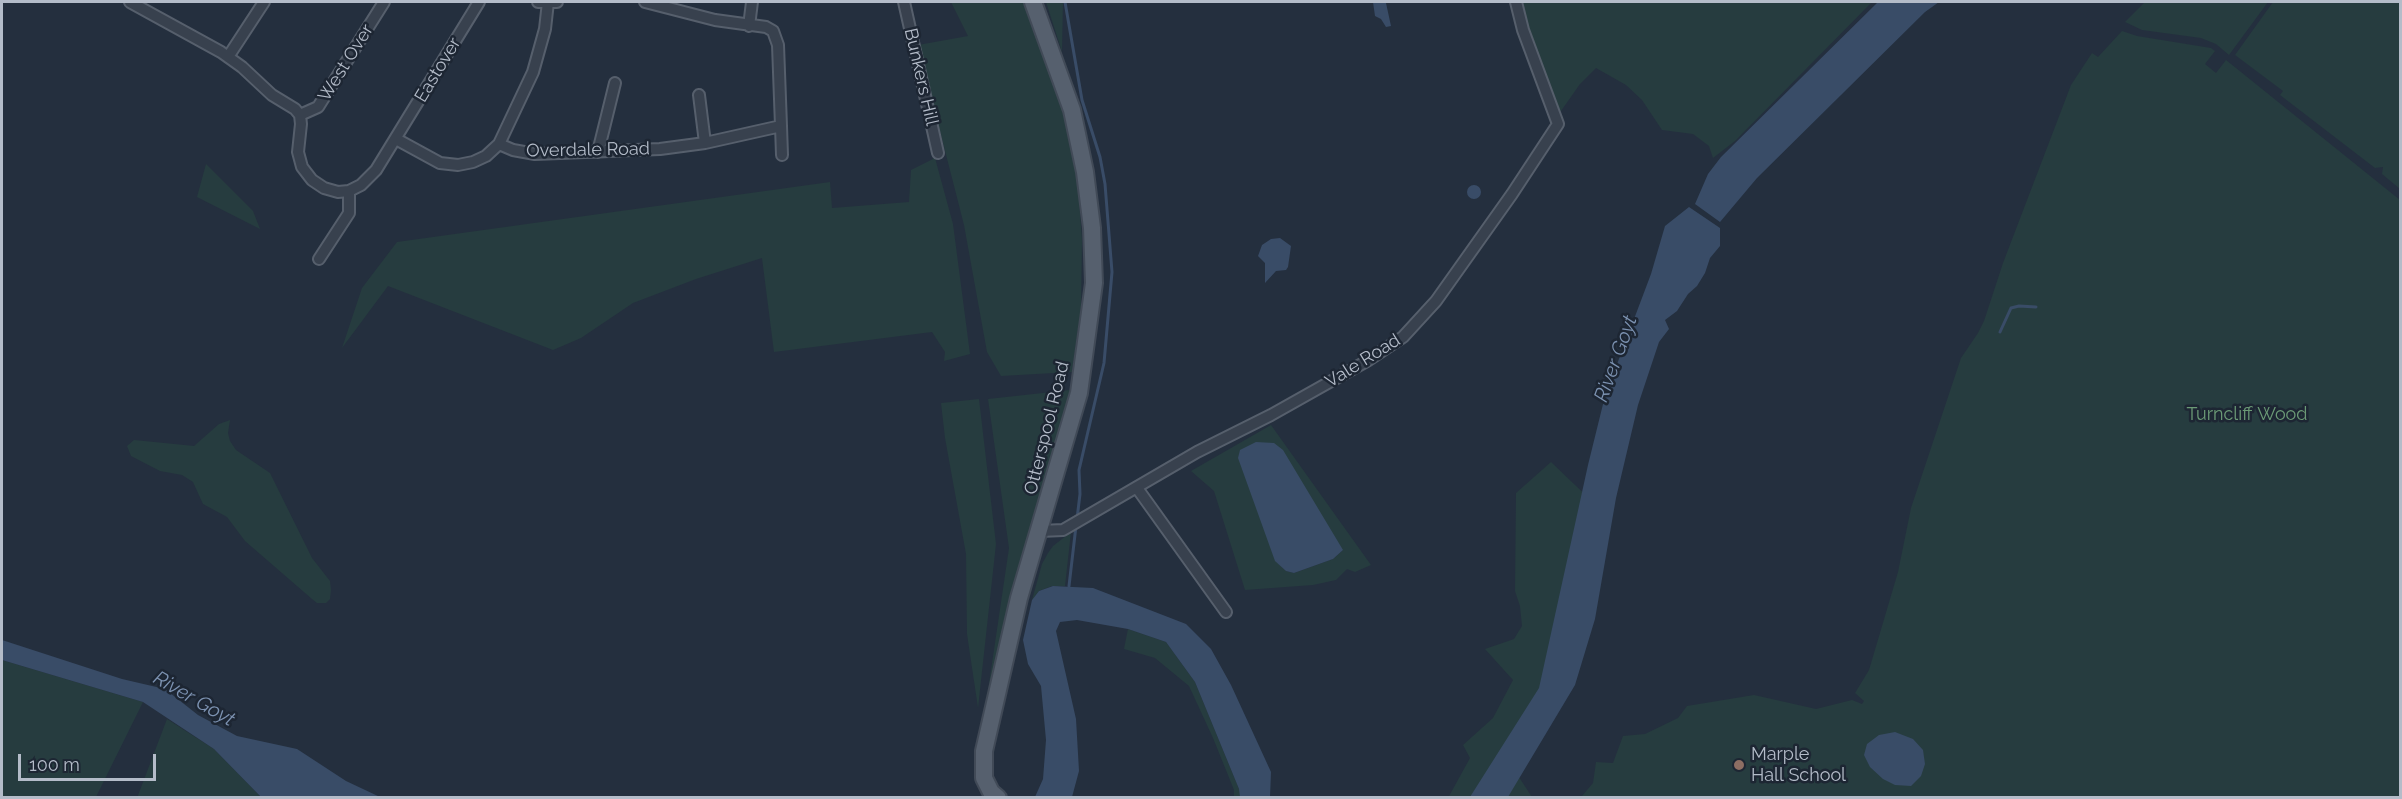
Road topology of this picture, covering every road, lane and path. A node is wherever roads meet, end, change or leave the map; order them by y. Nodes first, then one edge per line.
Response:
1 (130, 2) edge
2 (264, 2) edge
3 (384, 2) edge
4 (479, 2) edge
5 (548, 2) edge
6 (645, 2) edge
7 (752, 2) edge
8 (904, 2) edge
9 (1033, 2) edge
10 (1516, 2) edge
11 (749, 26) junction
12 (228, 57) junction
13 (615, 83) dead end
14 (699, 95) dead end
15 (300, 115) junction
16 (781, 126) junction
17 (396, 139) junction
18 (705, 143) junction
19 (499, 144) junction
20 (598, 152) junction
21 (938, 153) dead end
22 (783, 155) dead end
23 (349, 191) junction
24 (319, 259) dead end
25 (1137, 488) junction
26 (1040, 531) junction
27 (1226, 612) dead end
28 (995, 795) edge

1 - 12 street
2 - 12 street
3 - 15 street, West Over
4 - 17 street, Eastover
5 - 19 street
6 - 11 street
7 - 11 street
8 - 21 street, Bunkers Hill
9 - 26 main road, Otterspool Road
10 - 25 street, Vale Road
11 - 16 street
12 - 15 street
13 - 20 street
14 - 18 street
15 - 23 street
16 - 18 street, Overdale Road
16 - 22 street
17 - 19 street
17 - 23 street
18 - 20 street, Overdale Road
19 - 20 street, Overdale Road
23 - 24 street
25 - 26 street, Vale Road
25 - 27 street
26 - 28 main road, Otterspool Road

